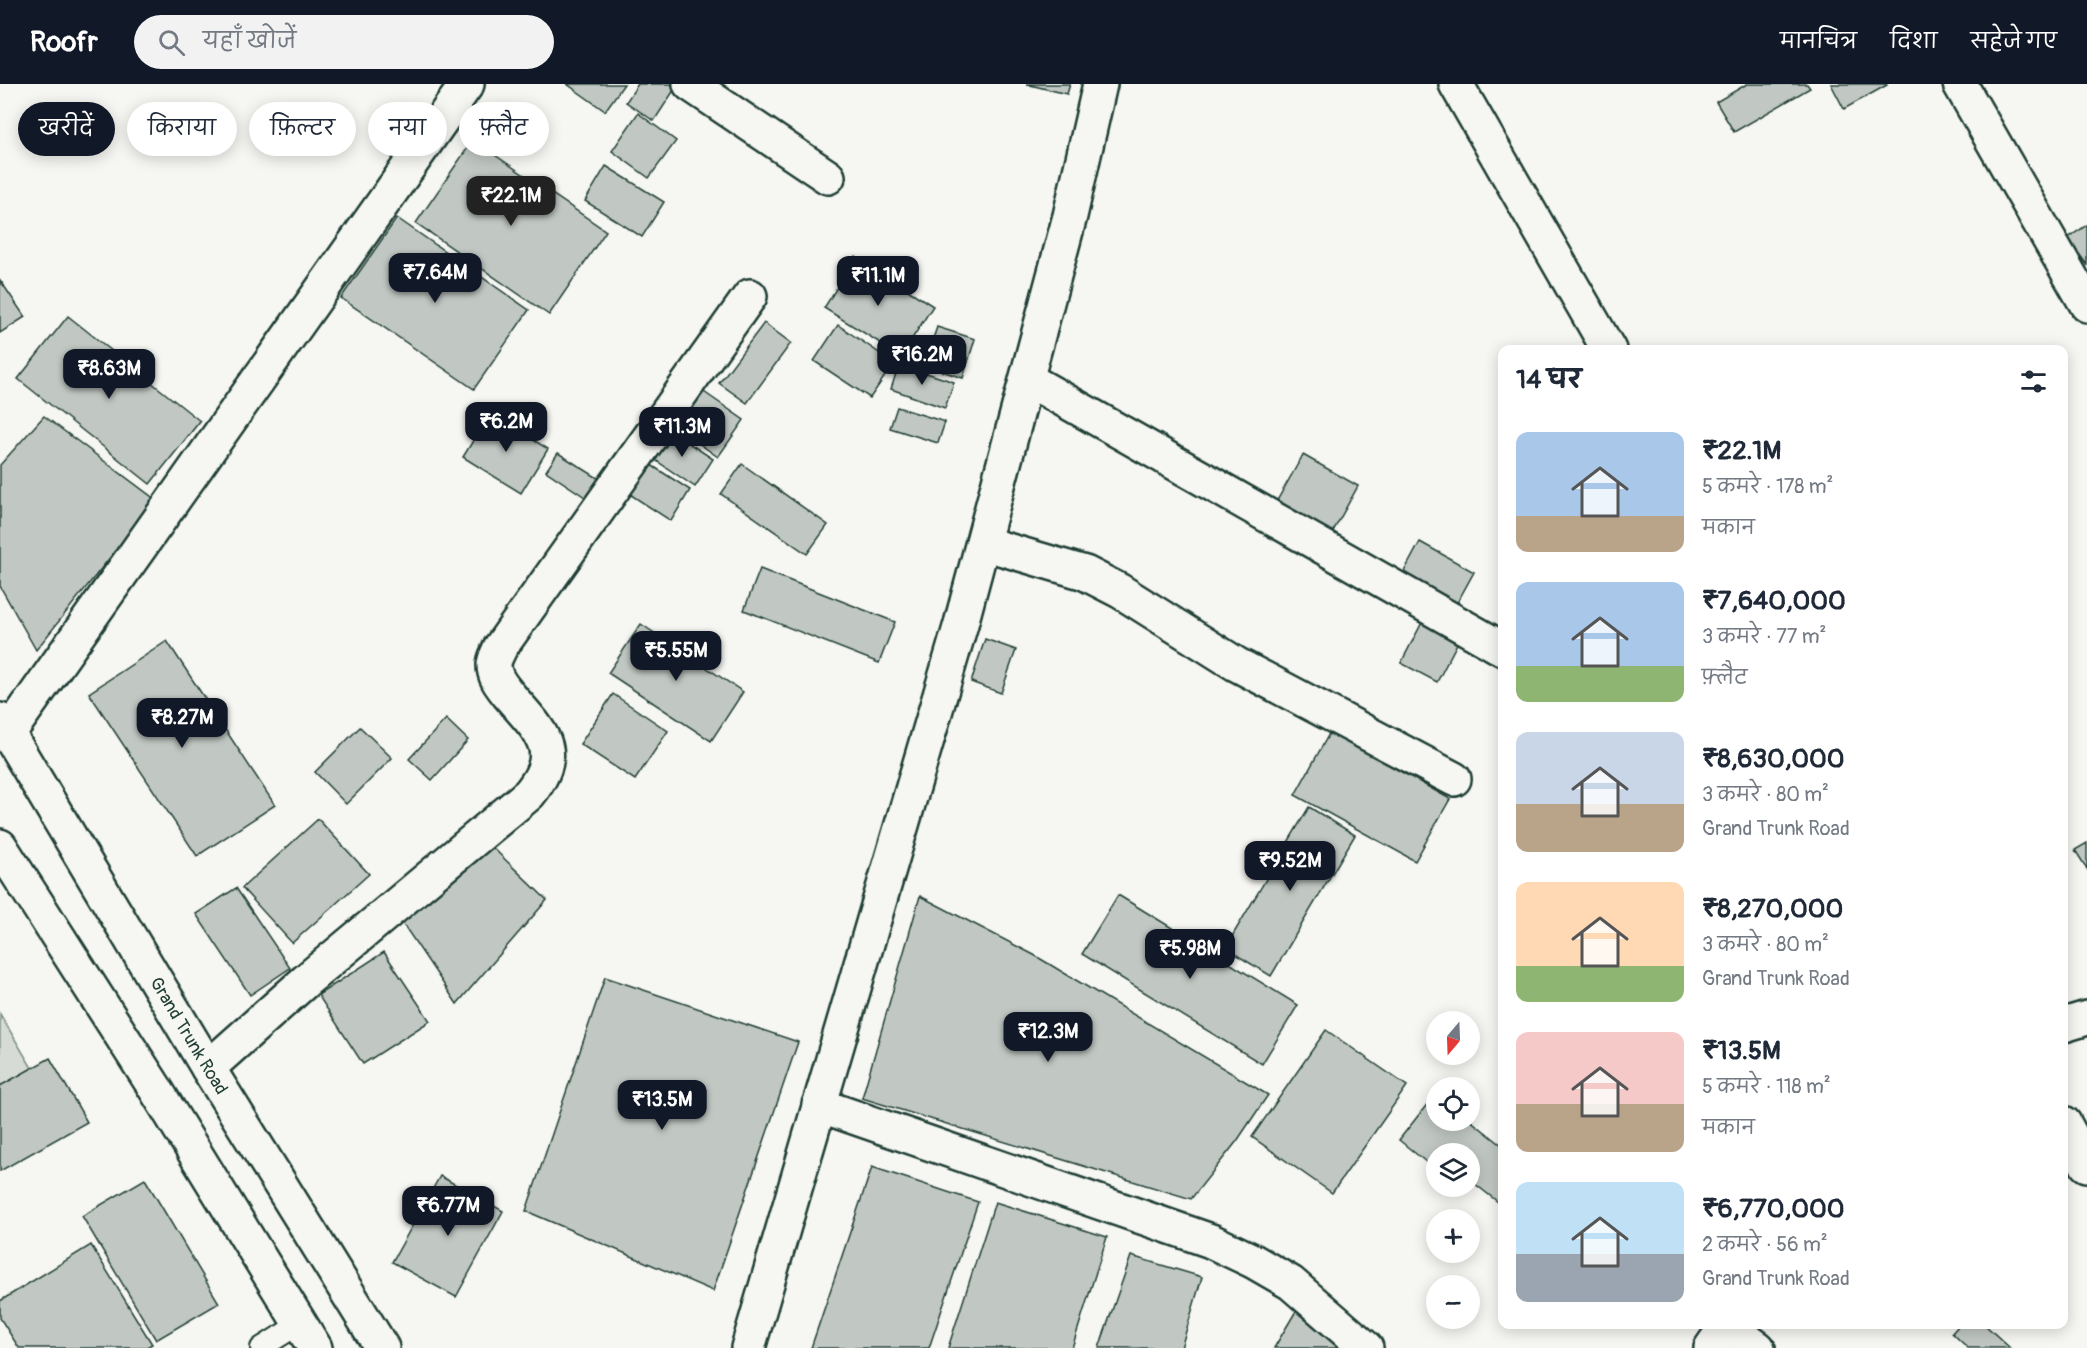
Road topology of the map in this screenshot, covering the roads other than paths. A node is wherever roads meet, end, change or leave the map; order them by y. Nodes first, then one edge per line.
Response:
1 (467, 84) edge
2 (690, 84) edge
3 (1100, 84) edge
4 (1456, 84) edge
5 (1960, 84) edge
6 (828, 177) dead end
7 (750, 296) dead end
8 (2087, 305) edge
9 (1606, 345) edge
10 (1027, 379) junction
11 (983, 543) junction
12 (1498, 646) edge
13 (4, 727) edge
14 (1454, 778) dead end
15 (0, 846) edge
16 (2087, 1018) edge
17 (2068, 1023) edge
18 (208, 1068) junction
19 (819, 1106) junction
20 (2068, 1130) edge
21 (2087, 1165) edge
22 (1721, 1333) edge
23 (307, 1336) edge
24 (261, 1348) edge
25 (382, 1348) edge
26 (748, 1348) edge
27 (1366, 1348) edge
28 (1758, 1348) edge

1 - 13 main road
2 - 6 main road
3 - 10 main road
4 - 9 main road
5 - 8 main road
7 - 18 main road
10 - 11 main road
10 - 12 main road
11 - 14 main road
11 - 19 main road
13 - 18 main road, Grand Trunk Road
15 - 23 main road
16 - 17 main road
18 - 25 main road, Grand Trunk Road
19 - 26 main road
19 - 27 main road
20 - 21 main road
22 - 28 main road
23 - 24 lane

